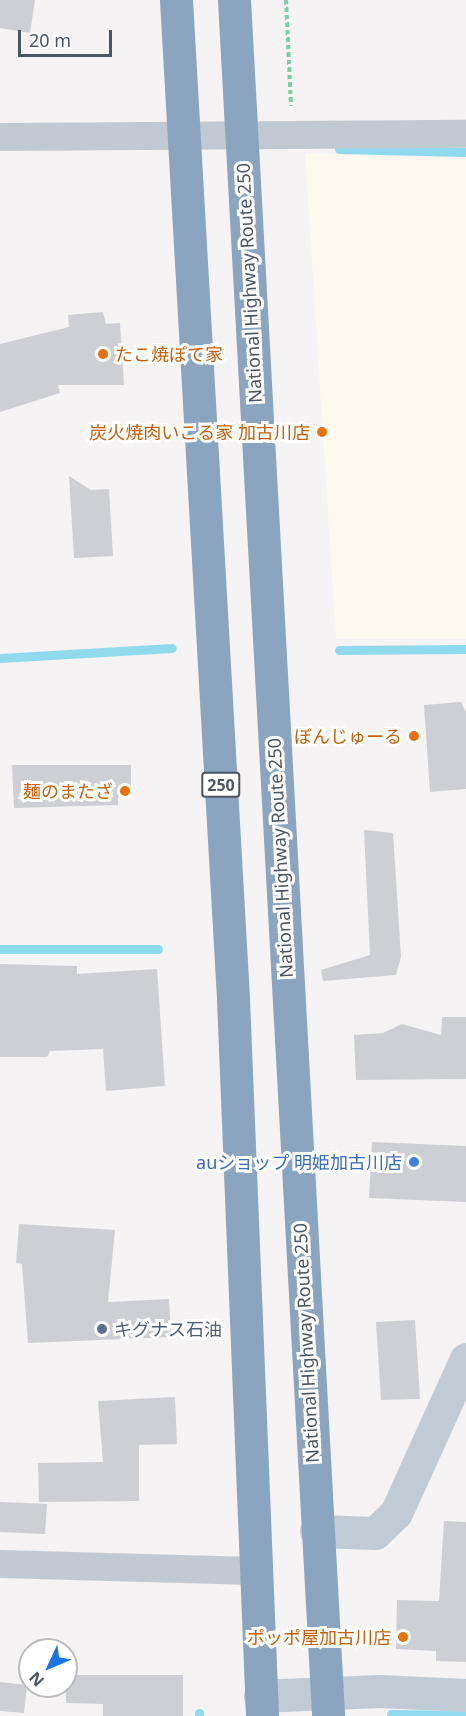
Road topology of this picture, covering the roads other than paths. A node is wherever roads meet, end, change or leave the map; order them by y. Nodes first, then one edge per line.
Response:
1 (176, 0) edge
2 (234, 0) edge
3 (241, 132) junction
4 (466, 134) edge
5 (183, 135) junction
6 (0, 137) edge
7 (466, 1359) edge
8 (316, 1531) junction
9 (0, 1564) edge
10 (253, 1571) junction
11 (466, 1695) edge
12 (328, 1704) edge
13 (261, 1706) edge

1 - 5 highway, 250
2 - 3 highway, National Highway Route 250
3 - 4 street
3 - 5 street
3 - 8 highway, National Highway Route 250
5 - 6 street
5 - 10 highway, 250
7 - 8 main road
8 - 12 highway, National Highway Route 250
9 - 10 street
10 - 13 highway, 250
11 - 12 main road
12 - 13 main road

